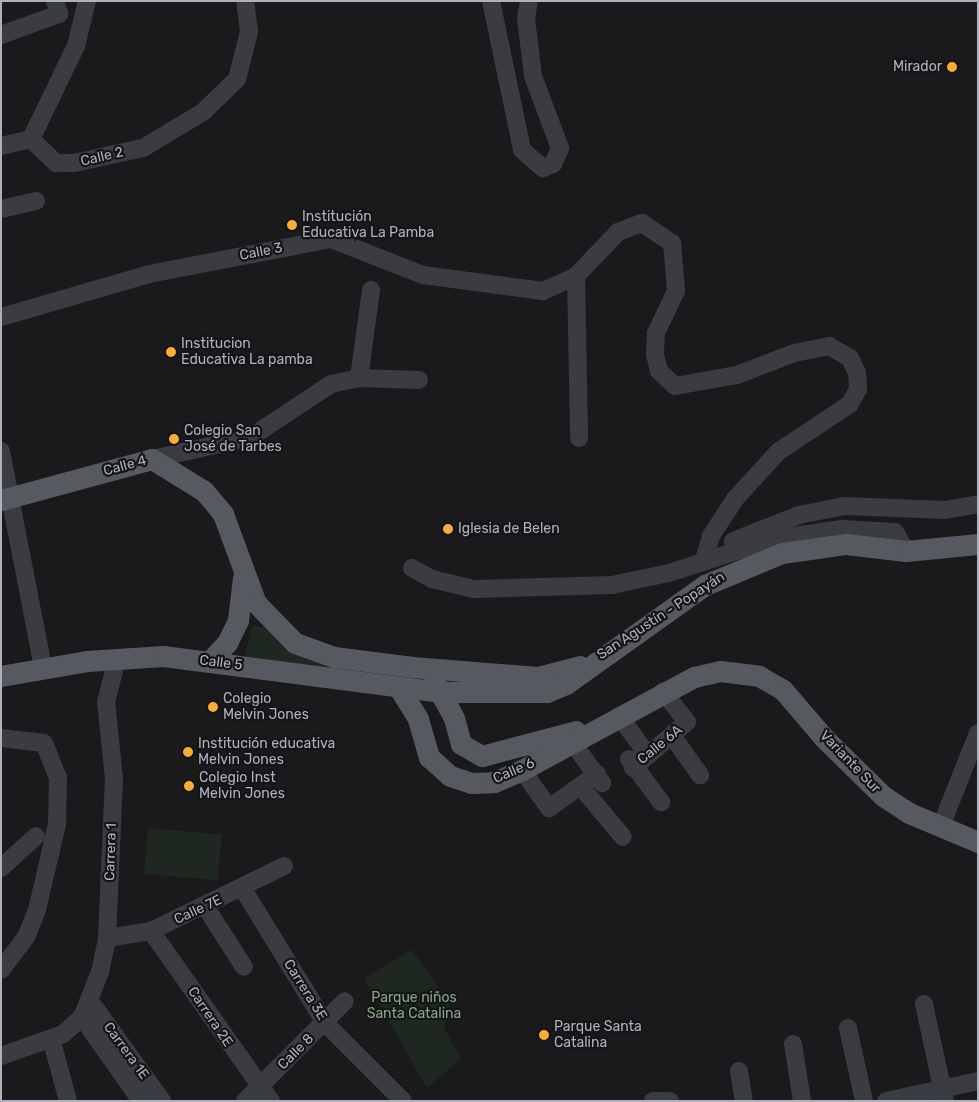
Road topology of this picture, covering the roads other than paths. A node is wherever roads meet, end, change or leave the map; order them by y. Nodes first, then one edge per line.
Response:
1 (87, 1) edge
2 (244, 1) edge
3 (491, 1) edge
4 (529, 1) edge
5 (57, 8) edge
6 (1, 35) edge
7 (31, 139) junction
8 (1, 146) edge
9 (36, 201) dead end
10 (1, 209) edge
11 (576, 276) junction
12 (371, 290) dead end
13 (1, 317) edge
14 (360, 378) junction
15 (419, 380) dead end
16 (580, 438) dead end
17 (1, 450) edge
18 (152, 458) junction
19 (7, 498) edge
20 (978, 504) edge
21 (978, 544) edge
22 (906, 551) junction
23 (704, 561) junction
24 (412, 568) dead end
25 (243, 570) junction
26 (117, 659) junction
27 (210, 660) junction
28 (588, 664) junction
29 (43, 668) junction
30 (428, 668) junction
31 (458, 671) junction
32 (733, 671) joint
33 (1, 676) edge
34 (399, 688) junction
35 (663, 691) junction
36 (440, 692) junction
37 (479, 692) junction
38 (454, 718) junction
39 (418, 719) junction
40 (614, 719) junction
41 (978, 733) edge
42 (673, 737) junction
43 (1, 738) edge
44 (572, 742) junction
45 (646, 751) junction
46 (522, 770) junction
47 (700, 774) dead end
48 (585, 791) junction
49 (661, 802) dead end
50 (941, 826) junction
51 (36, 836) dead end
52 (623, 838) dead end
53 (978, 842) edge
54 (284, 866) dead end
55 (1, 868) edge
56 (243, 889) junction
57 (205, 906) junction
58 (152, 931) junction
59 (107, 938) junction
60 (244, 967) dead end
61 (4, 968) edge
62 (90, 1001) junction
63 (345, 1001) dead end
64 (924, 1004) dead end
65 (82, 1017) junction
66 (325, 1023) junction
67 (848, 1028) dead end
68 (58, 1038) junction
69 (793, 1044) dead end
70 (1, 1056) edge
71 (739, 1071) dead end
72 (978, 1081) edge
73 (943, 1094) edge
74 (265, 1095) edge
75 (890, 1100) edge
76 (68, 1101) edge
77 (141, 1101) edge
78 (162, 1101) edge
79 (245, 1101) edge
80 (403, 1101) edge
81 (744, 1101) edge
82 (802, 1101) edge
83 (864, 1101) edge

1 - 7 street
2 - 7 street, Calle 2
3 - 4 street
5 - 6 street
7 - 8 street
9 - 10 street
11 - 13 street, Calle 3
11 - 16 street
11 - 23 street
12 - 14 street
14 - 15 street
14 - 18 street, Calle 4
17 - 19 street
18 - 19 main road, Calle 4
18 - 25 main road
19 - 29 street
20 - 23 street
21 - 22 main road, San Agustín - Popayán
22 - 23 street
22 - 28 main road, San Agustín - Popayán
23 - 24 street
25 - 27 main road
25 - 30 main road
26 - 27 main road, Calle 5
26 - 29 main road, Calle 5
26 - 59 street, Carrera 1
27 - 34 main road, Calle 5
28 - 31 main road
28 - 37 main road, San Agustín - Popayán
29 - 33 main road, Calle 5
30 - 31 main road
30 - 36 main road, Calle 6
31 - 36 main road
32 - 35 main road, Calle 6
32 - 50 main road, Variante Sur
34 - 36 main road, Calle 5
34 - 39 main road, Calle 6
35 - 40 main road, Calle 6
35 - 42 street, Calle 6A
36 - 37 main road, San Agustín - Popayán
36 - 38 main road, Calle 6
36 - 39 main road
37 - 38 main road
38 - 40 main road, Calle 6
39 - 46 main road, Calle 6
40 - 44 main road, Calle 6
40 - 45 street
41 - 50 street
42 - 45 street, Calle 6A
42 - 47 street
43 - 61 street
44 - 46 main road, Calle 6
44 - 48 street
45 - 49 street, Calle 6A
46 - 48 street
48 - 52 street
50 - 53 main road, Variante Sur
51 - 55 street
54 - 56 street, Calle 7E
56 - 57 street, Calle 7E
56 - 66 street, Carrera 3E
57 - 58 street, Calle 7E
57 - 60 street
58 - 59 street, Calle 7E
58 - 74 street, Carrera 2E
59 - 62 street, Carrera 1
62 - 65 street, Carrera 1
62 - 78 street, Carrera 1E
63 - 66 street, Calle 8
64 - 73 street
65 - 68 street, Carrera 1
65 - 77 street, Carrera 1E
66 - 74 street, Calle 8
66 - 80 street, Carrera 3E
67 - 83 street
68 - 70 street
68 - 76 street
69 - 82 street
71 - 81 street
72 - 73 street
73 - 75 street
74 - 79 street, Calle 8

